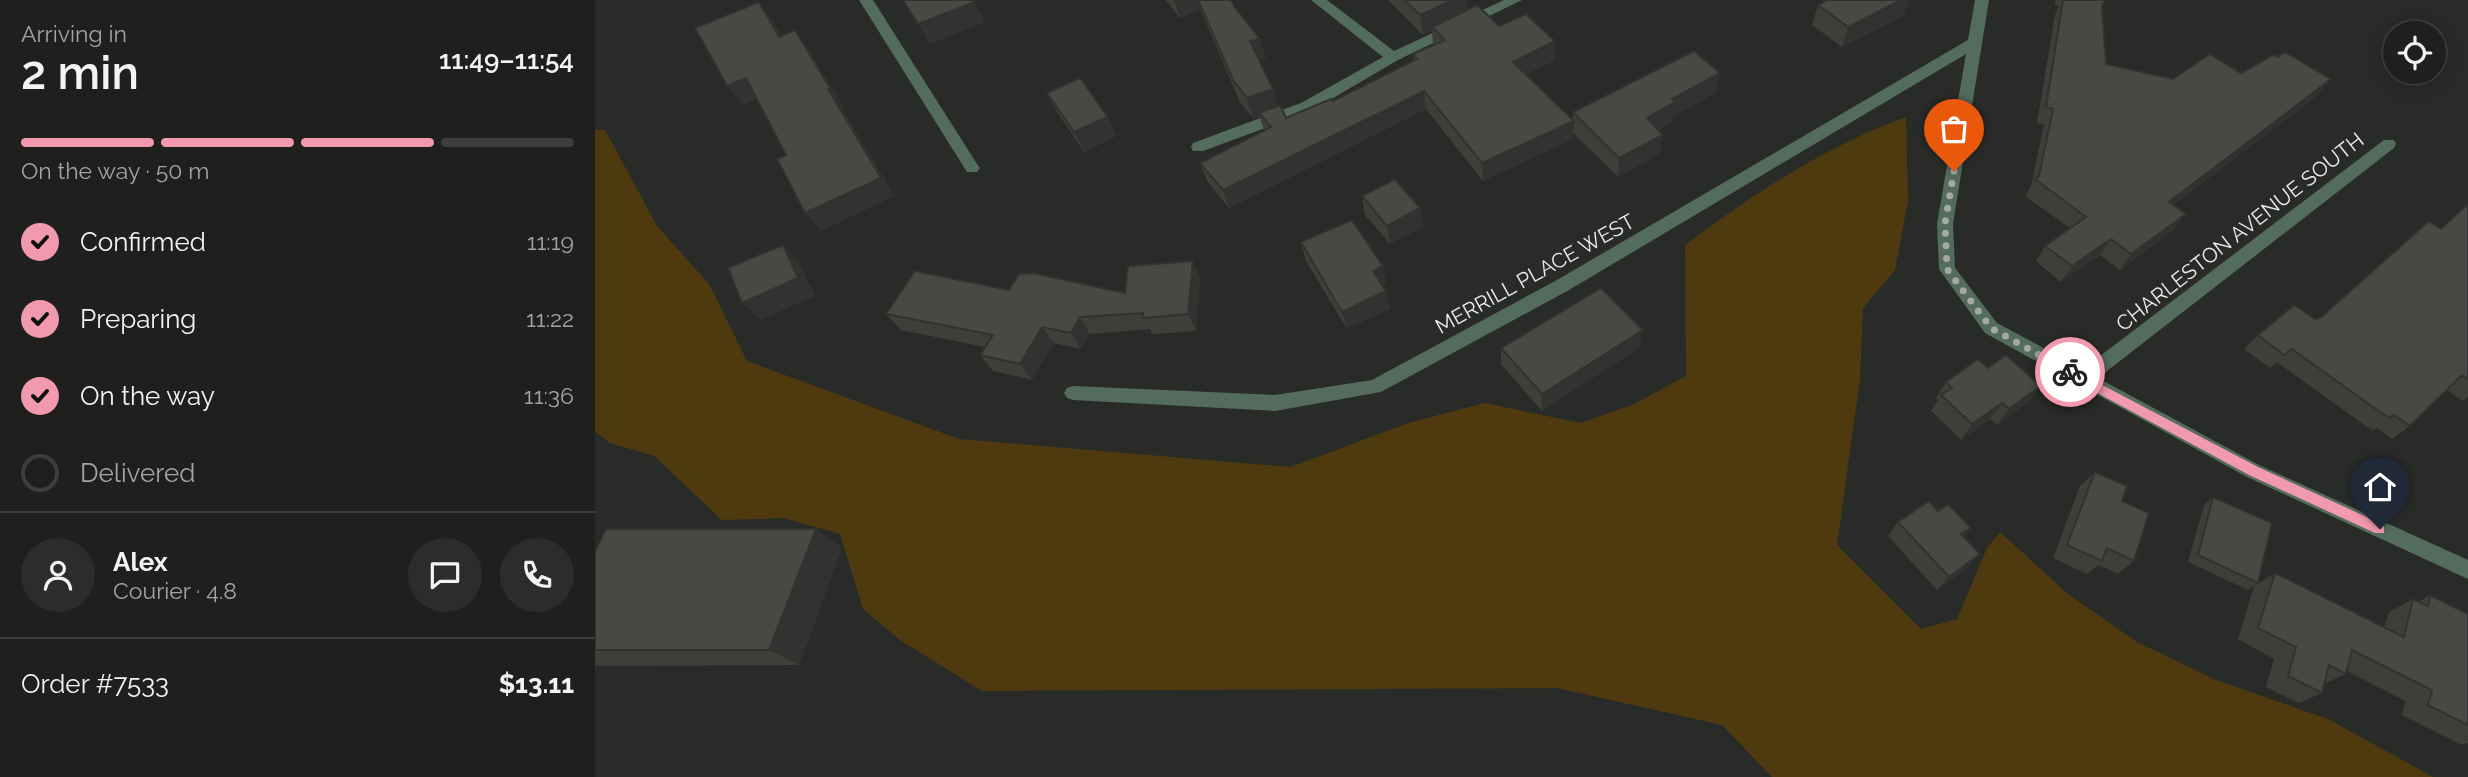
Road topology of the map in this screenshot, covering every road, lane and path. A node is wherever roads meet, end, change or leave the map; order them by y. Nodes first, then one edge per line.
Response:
1 (866, 0) edge
2 (1318, 0) edge
3 (1515, 0) edge
4 (1982, 0) edge
5 (1977, 41) junction
6 (1392, 57) junction
7 (2389, 144) dead end
8 (1198, 147) dead end
9 (972, 168) dead end
10 (2083, 380) junction
11 (1073, 393) dead end
12 (2468, 570) edge

1 - 9 street
2 - 6 street
3 - 6 street
4 - 5 street
5 - 10 street
5 - 11 street, MERRILL PLACE WEST
6 - 8 street
7 - 10 street, CHARLESTON AVENUE SOUTH
10 - 12 street

